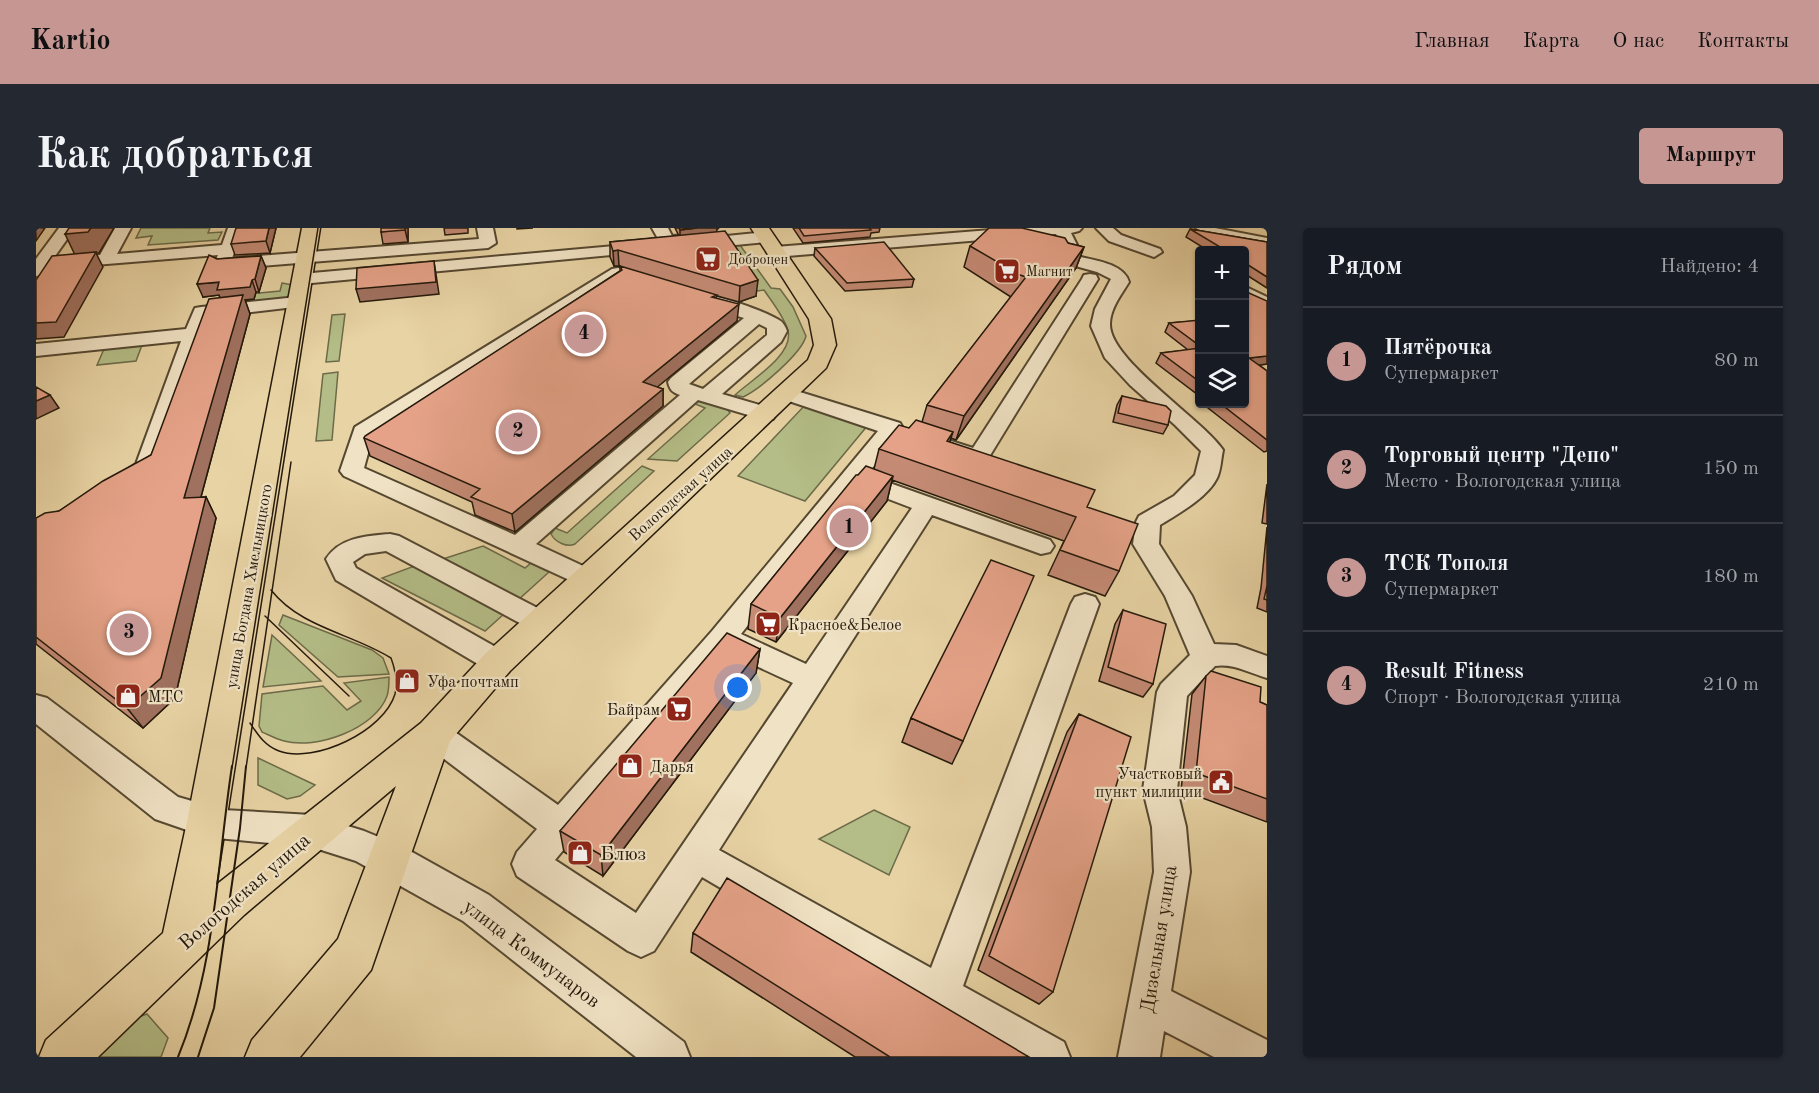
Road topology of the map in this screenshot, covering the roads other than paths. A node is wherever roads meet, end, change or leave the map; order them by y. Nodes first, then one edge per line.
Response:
1 (67, 228) edge
2 (123, 228) edge
3 (236, 228) edge
4 (311, 228) edge
5 (485, 228) edge
6 (660, 228) edge
7 (1104, 228) edge
8 (1204, 228) edge
9 (1067, 229) edge
10 (967, 232) edge
11 (766, 238) edge
12 (1267, 243) edge
13 (228, 249) junction
14 (1154, 252) dead end
15 (105, 260) junction
16 (38, 268) edge
17 (1090, 279) dead end
18 (300, 280) junction
19 (650, 283) edge
20 (682, 293) edge
21 (1249, 294) edge
22 (1267, 305) edge
23 (757, 316) junction
24 (194, 334) junction
25 (36, 350) edge
26 (700, 395) junction
27 (776, 404) junction
28 (910, 434) junction
29 (852, 477) junction
30 (109, 493) edge
31 (927, 504) junction
32 (518, 546) junction
33 (1041, 546) dead end
34 (587, 578) junction
35 (1085, 604) dead end
36 (541, 622) junction
37 (722, 638) junction
38 (1206, 657) junction
39 (498, 662) junction
40 (1267, 667) edge
41 (812, 679) junction
42 (36, 707) edge
43 (434, 734) junction
44 (207, 822) junction
45 (561, 827) junction
46 (312, 831) junction
47 (696, 855) junction
48 (390, 859) junction
49 (183, 944) junction
50 (939, 995) junction
51 (1149, 1001) junction
52 (63, 1057) edge
53 (269, 1057) edge
54 (669, 1057) edge
55 (1049, 1057) edge
56 (1139, 1057) edge
57 (1256, 1057) edge

1 - 16 street
2 - 15 street
3 - 13 street
4 - 18 main road, улица Богдана Хмельницкого
5 - 18 street
6 - 11 street
7 - 14 street
8 - 12 street
9 - 10 street
9 - 38 street
10 - 11 street
11 - 18 street
11 - 27 main road, Вологодская улица
13 - 15 street
13 - 18 street
15 - 16 street
17 - 28 street
18 - 24 street
18 - 44 main road, улица Богдана Хмельницкого
19 - 32 street
20 - 23 street
21 - 22 street
23 - 26 street
23 - 26 street
24 - 25 street
24 - 30 street
26 - 27 street
26 - 32 street
27 - 28 street
27 - 34 main road, Вологодская улица
28 - 29 street
29 - 31 street
29 - 37 street
31 - 33 street
31 - 41 street
32 - 34 street
34 - 36 main road, Вологодская улица
35 - 50 street
36 - 39 main road, Вологодская улица
36 - 39 street
37 - 41 street
37 - 45 street
38 - 40 street
38 - 51 street, Дизельная улица
39 - 43 main road, Вологодская улица
41 - 47 street
42 - 44 street, улица Коммунаров
43 - 45 street
43 - 46 main road, Вологодская улица
43 - 48 main road, Вологодская улица
44 - 46 street, улица Коммунаров
44 - 49 main road, улица Богдана Хмельницкого
45 - 47 street
46 - 48 street, улица Коммунаров
46 - 49 main road, Вологодская улица
47 - 50 street
48 - 53 main road, Вологодская улица
48 - 54 street, улица Коммунаров
49 - 52 main road, Вологодская улица
50 - 55 street
51 - 56 street, Дизельная улица
51 - 57 street

